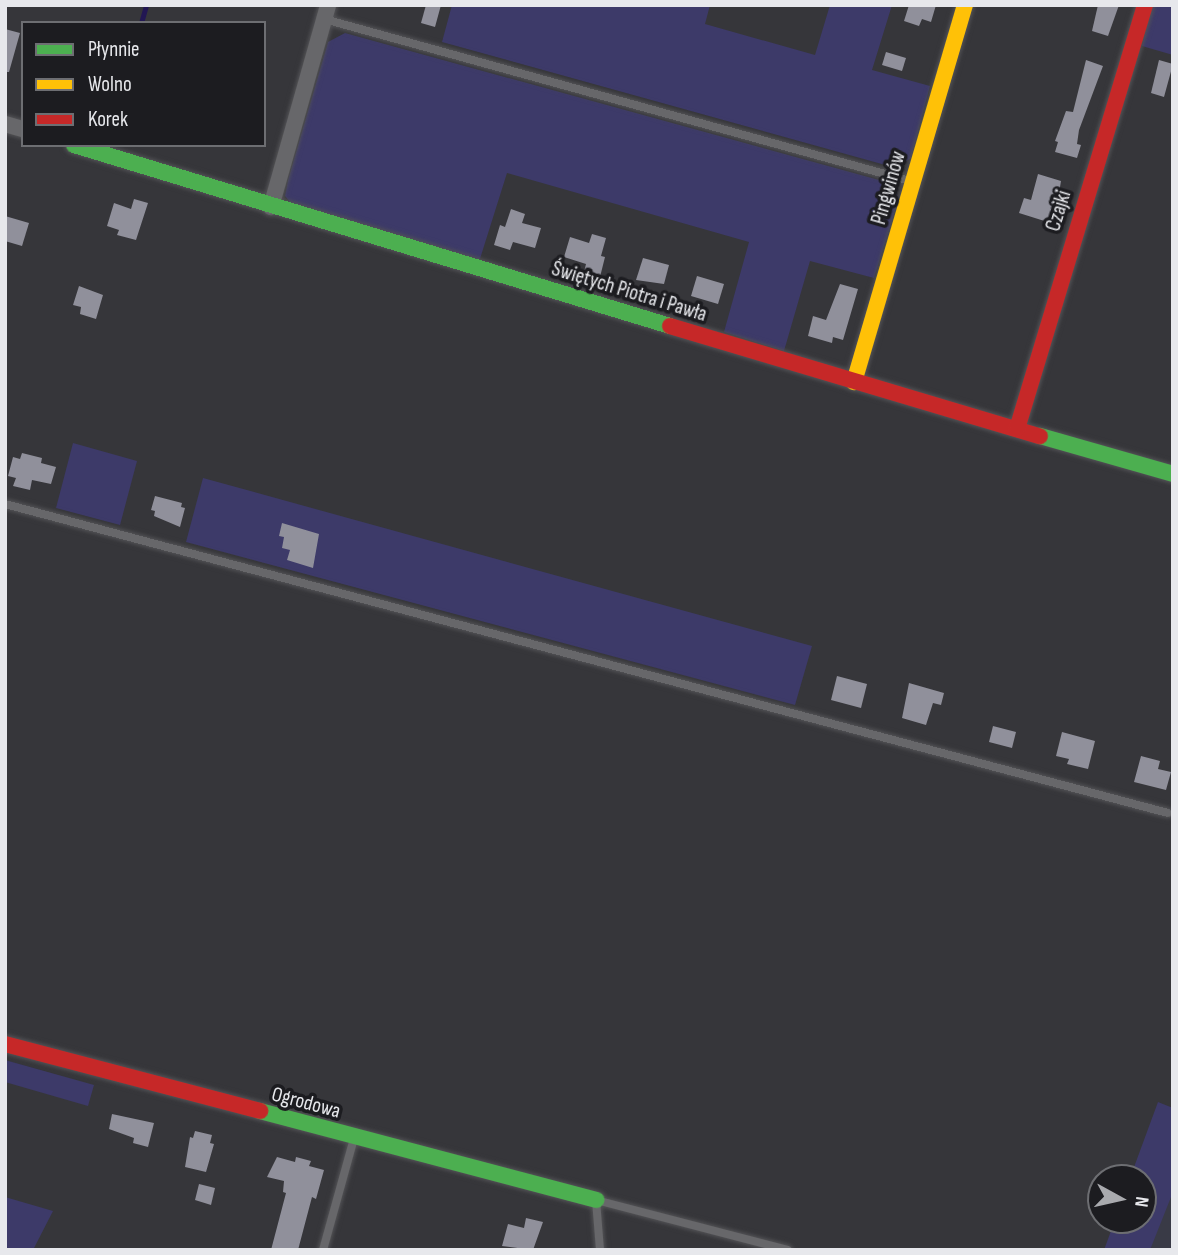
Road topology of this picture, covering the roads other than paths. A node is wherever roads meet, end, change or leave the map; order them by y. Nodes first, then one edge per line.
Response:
1 (965, 5) edge
2 (1145, 5) edge
3 (326, 12) edge
4 (80, 147) edge
5 (913, 182) junction
6 (271, 206) junction
7 (854, 382) junction
8 (1017, 429) junction
9 (1173, 474) edge
10 (5, 504) edge
11 (1168, 813) dead end
12 (5, 1044) edge
13 (354, 1138) junction
14 (596, 1200) junction
15 (323, 1250) edge
16 (600, 1250) edge
17 (788, 1250) edge

1 - 5 street, Pingwinów
2 - 8 street, Czajki
3 - 5 lane
3 - 6 street
4 - 6 street, Świętych Piotra i Pawła
5 - 7 street, Pingwinów
6 - 7 street, Świętych Piotra i Pawła
7 - 8 street, Świętych Piotra i Pawła
8 - 9 street, Świętych Piotra i Pawła
10 - 11 lane
12 - 13 street, Ogrodowa
13 - 14 street, Ogrodowa
13 - 15 lane
14 - 16 lane
14 - 17 lane

